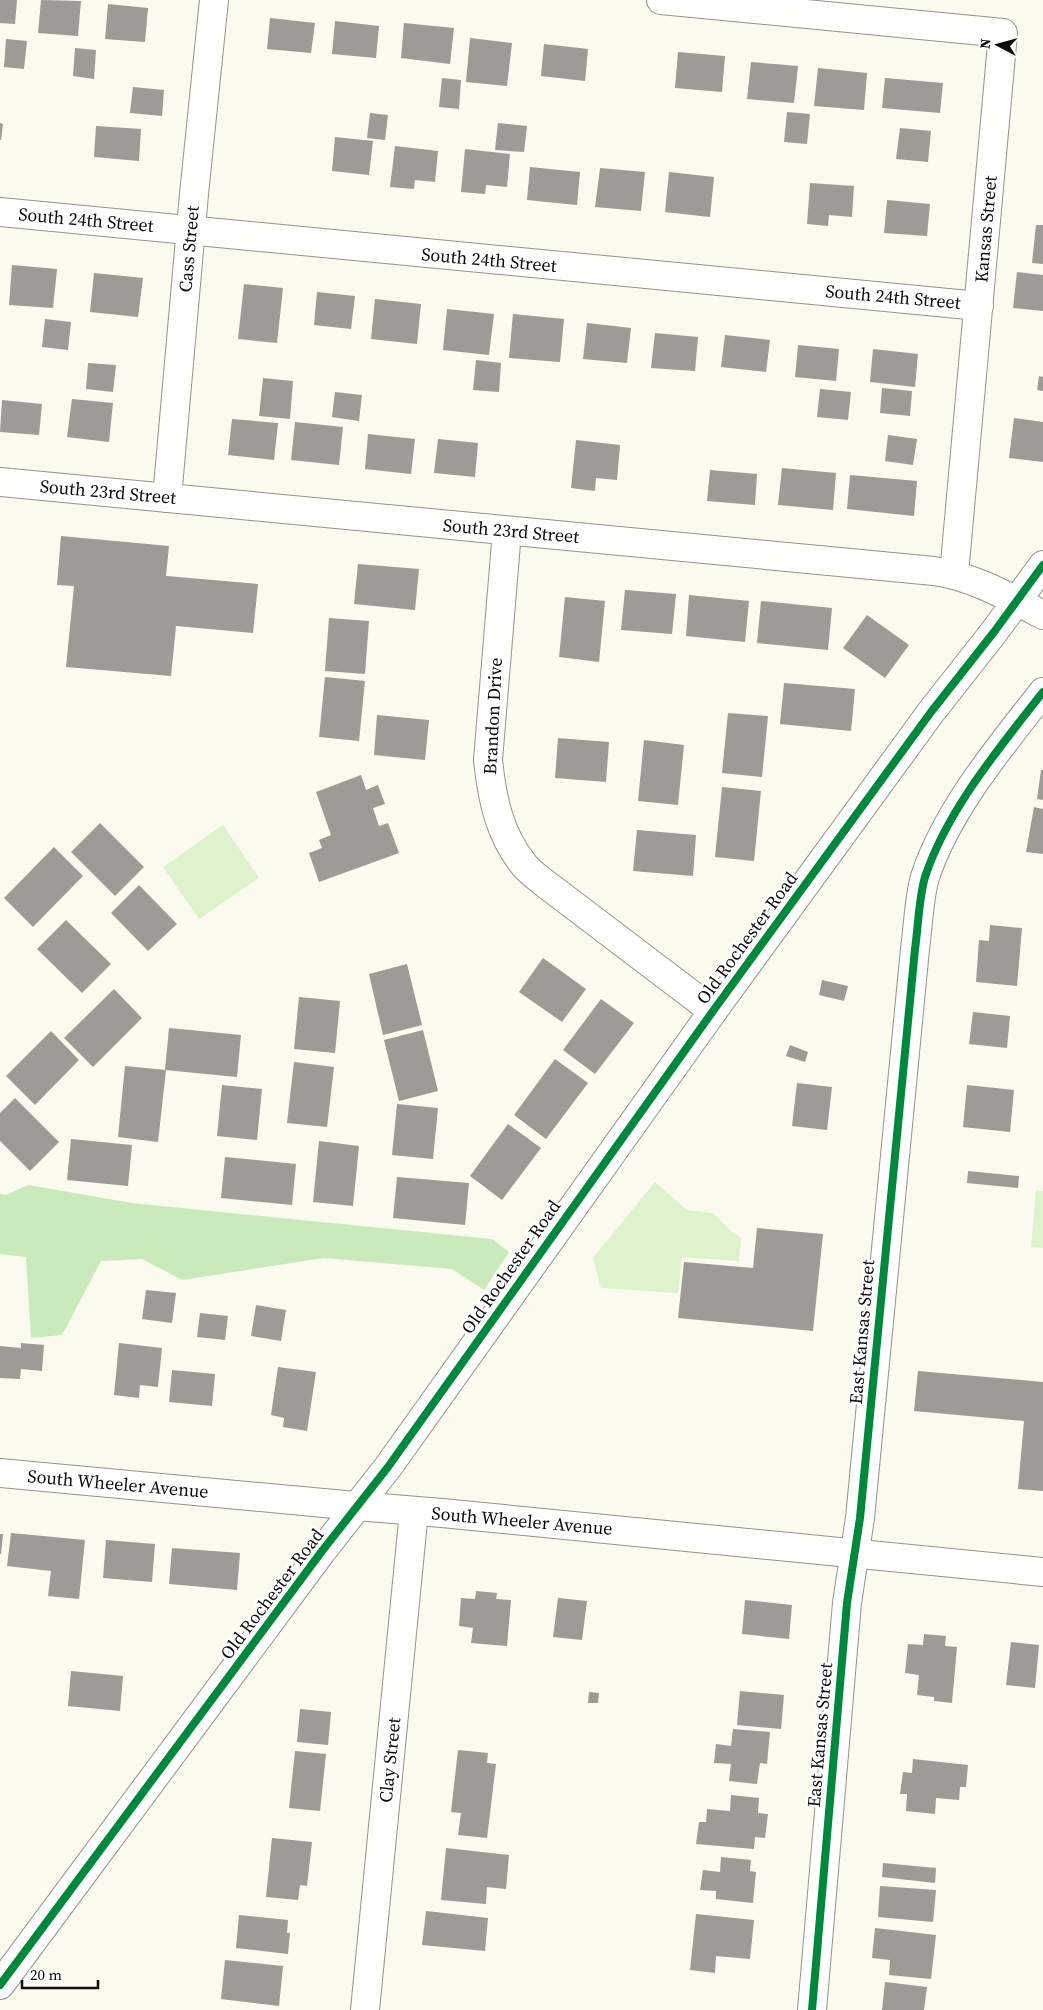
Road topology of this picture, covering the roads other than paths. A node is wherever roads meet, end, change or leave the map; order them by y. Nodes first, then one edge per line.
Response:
1 (214, 0) edge
2 (661, 0) edge
3 (781, 5) edge
4 (0, 212) edge
5 (191, 230) junction
6 (979, 306) junction
7 (0, 482) edge
8 (167, 498) junction
9 (507, 531) junction
10 (1043, 565) edge
11 (954, 574) junction
12 (1016, 601) junction
13 (1043, 615) edge
14 (1043, 692) edge
15 (713, 1011) junction
16 (0, 1473) edge
17 (356, 1506) junction
18 (414, 1511) junction
19 (854, 1554) junction
20 (1043, 1572) edge
21 (0, 1985) edge
22 (365, 2010) edge
23 (812, 2010) edge

1 - 5 street, Cass Street
2 - 3 street
3 - 6 street, Kansas Street
4 - 5 street, South 24th Street
5 - 6 street, South 24th Street
5 - 8 street, Cass Street
6 - 11 street, Kansas Street
7 - 8 street, South 23rd Street
8 - 9 street, South 23rd Street
9 - 11 street, South 23rd Street
9 - 15 street, Brandon Drive
10 - 12 street, Old Rochester Road
11 - 12 street, South 23rd Street
12 - 13 street, South 23rd Street
12 - 15 street, Old Rochester Road
14 - 19 street, East Kansas Street
15 - 17 street, Old Rochester Road
16 - 17 street, South Wheeler Avenue
17 - 18 street, South Wheeler Avenue
17 - 21 street, Old Rochester Road
18 - 19 street, South Wheeler Avenue
18 - 22 street, Clay Street
19 - 20 street, South Wheeler Avenue
19 - 23 street, East Kansas Street

